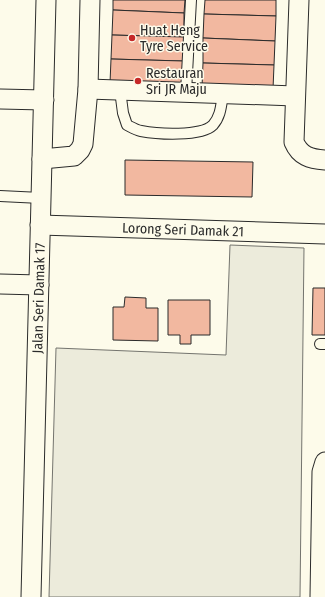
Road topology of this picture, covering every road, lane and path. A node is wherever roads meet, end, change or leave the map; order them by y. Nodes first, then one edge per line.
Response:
1 (46, 0) edge
2 (90, 0) edge
3 (191, 0) edge
4 (299, 0) edge
5 (88, 89) junction
6 (120, 90) junction
7 (186, 92) junction
8 (223, 94) junction
9 (295, 96) junction
10 (0, 99) edge
11 (44, 100) junction
12 (42, 159) junction
13 (325, 160) edge
14 (0, 196) edge
15 (41, 198) junction
16 (40, 225) junction
17 (325, 234) edge
18 (0, 284) edge
19 (39, 285) junction
20 (325, 462) edge
21 (31, 597) edge
22 (320, 597) edge

1 - 11 street, Jalan Seri Damak 17
2 - 5 street
3 - 7 lane
4 - 9 street
5 - 6 street
5 - 12 street
6 - 7 street
6 - 8 lane
7 - 8 street
8 - 9 street
9 - 13 street
10 - 11 street
11 - 12 street, Jalan Seri Damak 17
12 - 15 street, Jalan Seri Damak 17
14 - 15 lane
15 - 16 street, Jalan Seri Damak 17
16 - 17 street, Lorong Seri Damak 21
16 - 19 street, Jalan Seri Damak 17
18 - 19 street
19 - 21 street, Jalan Seri Damak 17
20 - 22 street

